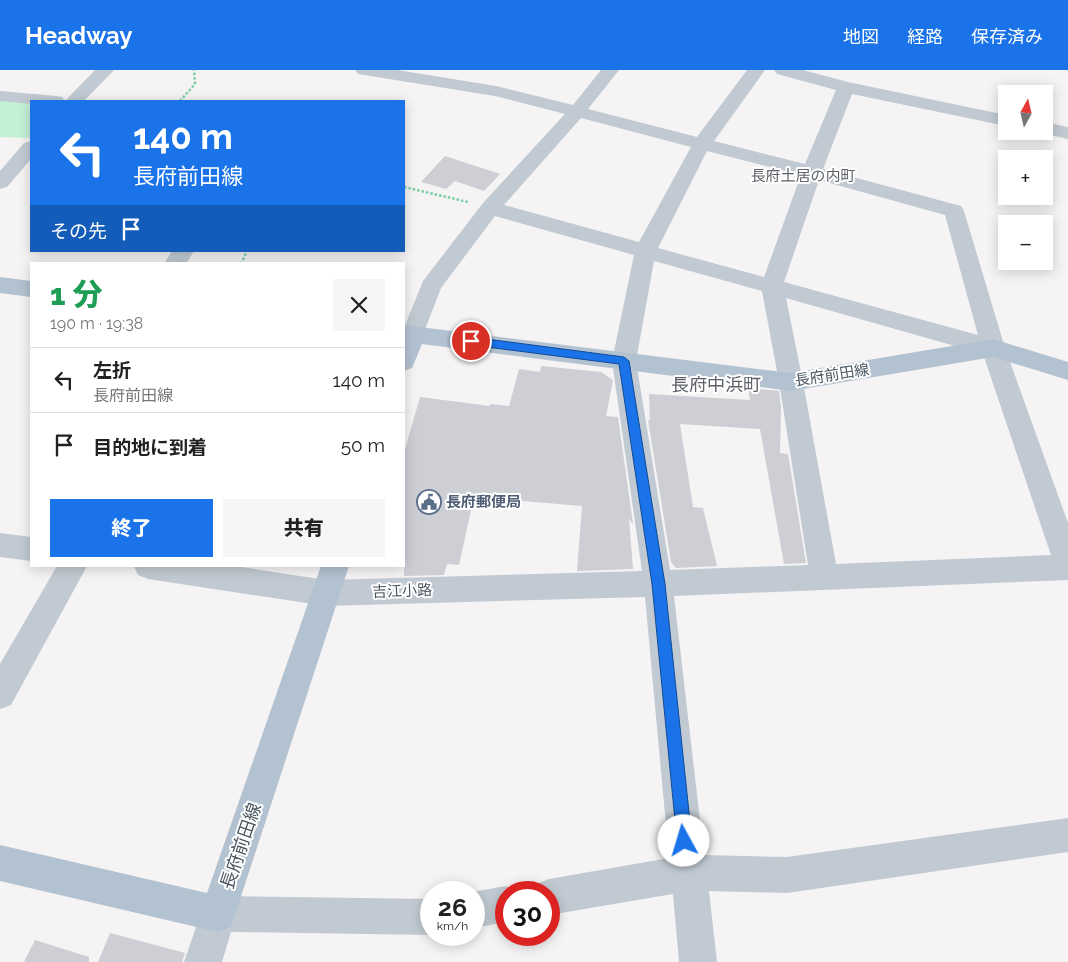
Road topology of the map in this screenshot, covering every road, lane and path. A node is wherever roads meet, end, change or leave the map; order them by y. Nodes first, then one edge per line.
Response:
1 (106, 70) edge
2 (194, 70) edge
3 (364, 70) edge
4 (610, 70) edge
5 (756, 70) edge
6 (783, 70) edge
7 (846, 87) junction
8 (0, 96) edge
9 (45, 100) edge
10 (75, 100) edge
11 (181, 100) edge
12 (576, 113) junction
13 (998, 118) edge
14 (1053, 130) edge
15 (1068, 133) edge
16 (701, 145) junction
17 (30, 149) edge
18 (812, 172) junction
19 (0, 183) edge
20 (405, 187) edge
21 (490, 208) junction
22 (645, 252) junction
23 (0, 285) edge
24 (772, 286) junction
25 (30, 289) edge
26 (408, 333) edge
27 (993, 348) junction
28 (405, 355) edge
29 (624, 361) junction
30 (1068, 371) edge
31 (791, 382) junction
32 (0, 545) edge
33 (30, 549) edge
34 (1068, 562) edge
35 (73, 567) edge
36 (161, 567) edge
37 (1068, 567) edge
38 (824, 577) junction
39 (331, 580) edge
40 (658, 584) junction
41 (0, 694) edge
42 (1068, 835) edge
43 (0, 863) edge
44 (688, 873) junction
45 (560, 895) edge
46 (218, 914) junction
47 (420, 917) edge
48 (203, 962) edge
49 (698, 962) edge

1 - 10 street
2 - 11 path
3 - 12 street
4 - 12 street
5 - 16 street
6 - 7 street
7 - 13 street
7 - 18 street
8 - 9 street
12 - 16 street
12 - 21 street
14 - 15 street
16 - 18 street
16 - 22 street
17 - 19 street
18 - 24 street
18 - 27 street
20 - 21 path
21 - 22 street
21 - 26 street
22 - 24 street
22 - 29 street
23 - 25 main road
24 - 27 street
24 - 31 street
26 - 28 main road
26 - 29 main road, 長府前田線
27 - 30 main road, 長府前田線
27 - 31 main road, 長府前田線
27 - 34 street
29 - 31 main road, 長府前田線
29 - 40 street
31 - 38 street
32 - 33 street
35 - 41 street
36 - 39 street, 吉江小路
37 - 38 street, 吉江小路
38 - 40 street, 吉江小路
39 - 40 street, 吉江小路
39 - 46 main road, 長府前田線
40 - 44 street
42 - 44 street
43 - 46 main road
44 - 45 street
44 - 49 street
46 - 47 street
46 - 48 street

